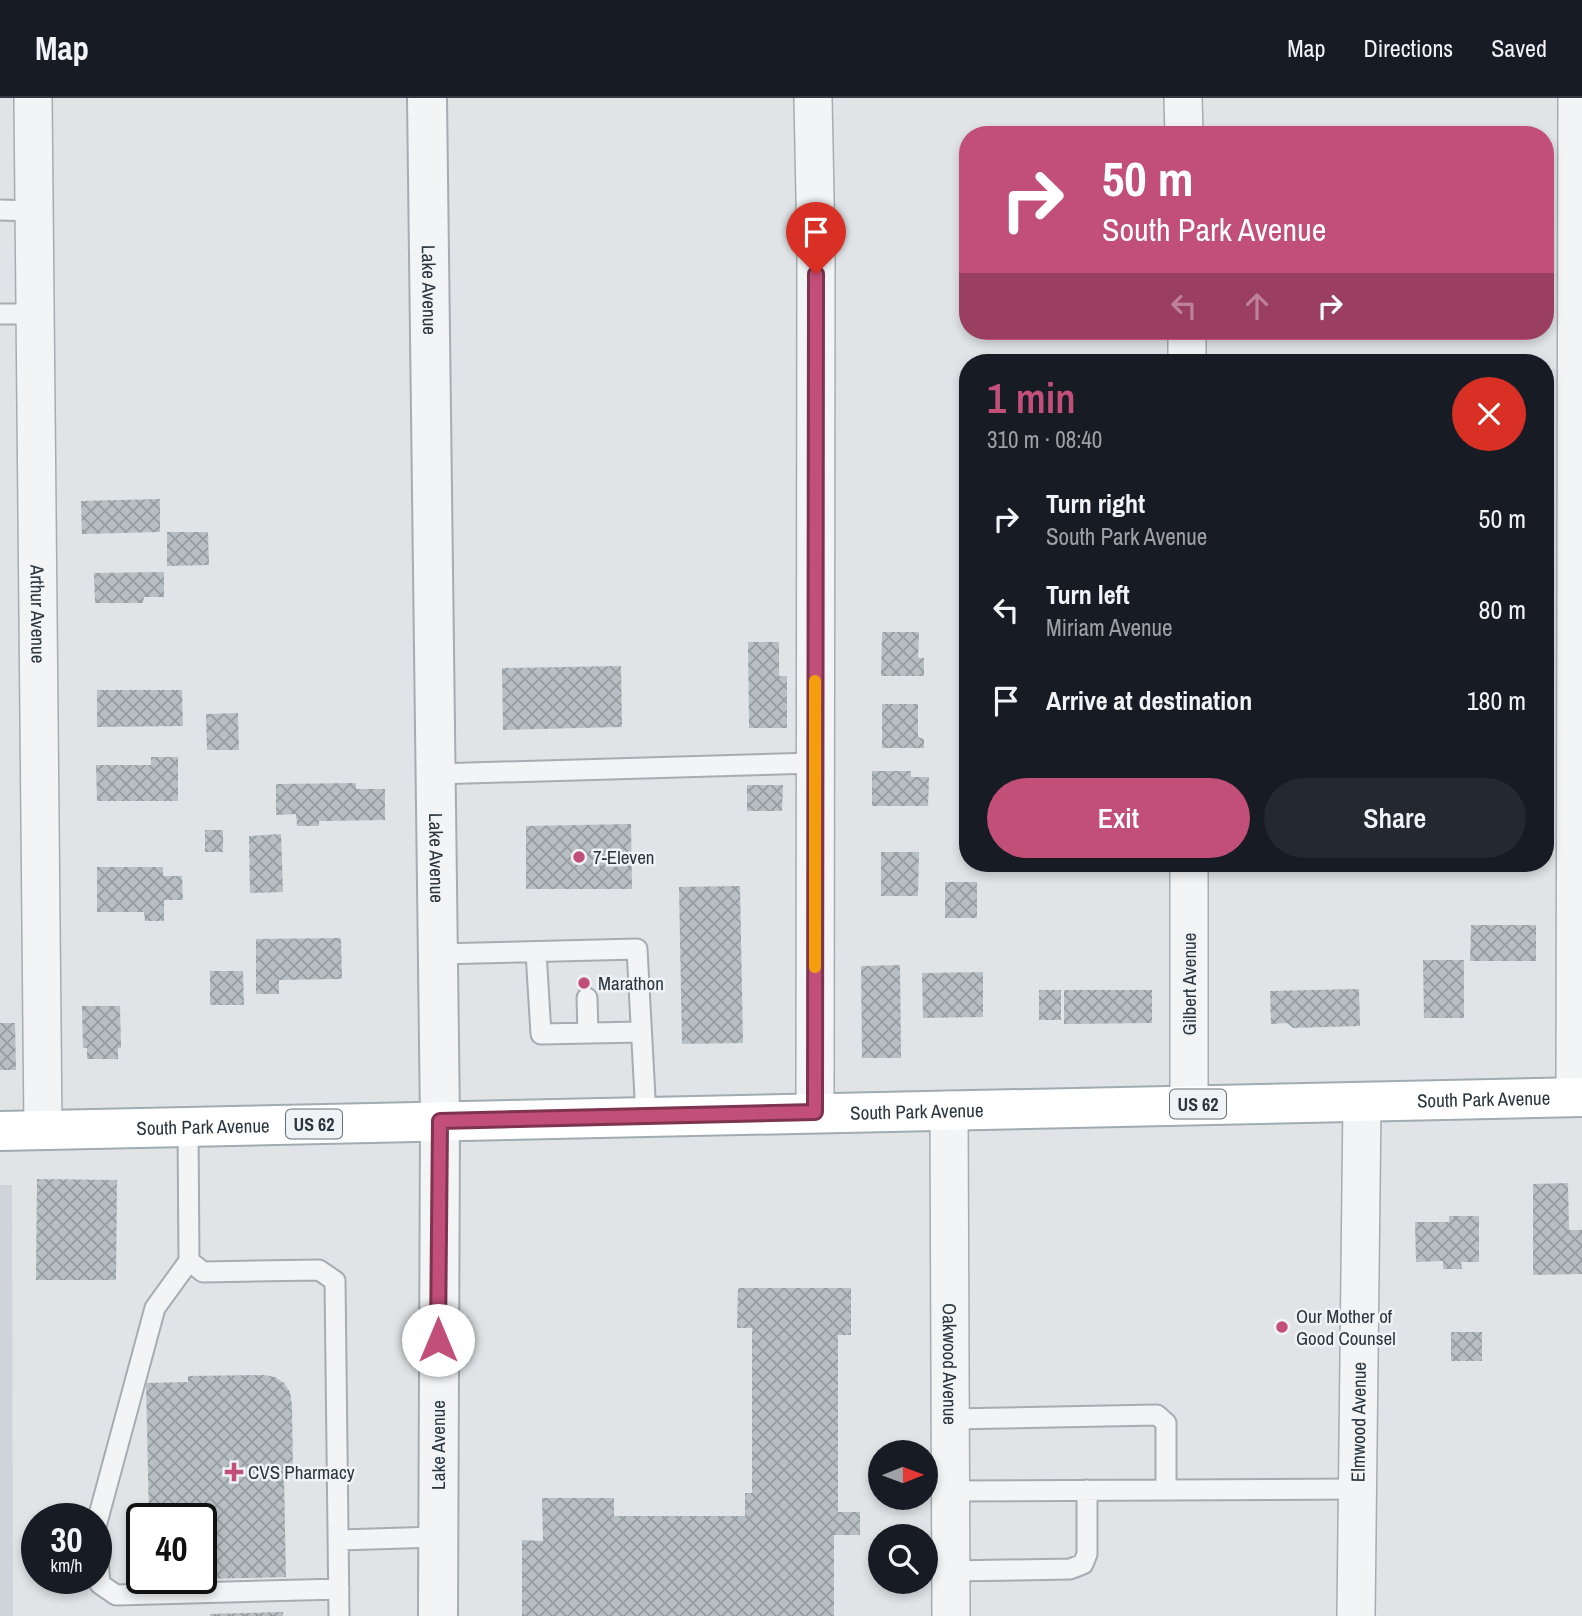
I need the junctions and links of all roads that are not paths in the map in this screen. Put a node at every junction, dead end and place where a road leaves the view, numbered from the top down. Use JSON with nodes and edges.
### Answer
{"nodes":[{"id":1,"x":33,"y":98,"type":"edge"},
{"id":2,"x":427,"y":98,"type":"edge"},
{"id":3,"x":813,"y":98,"type":"edge"},
{"id":4,"x":1183,"y":98,"type":"edge"},
{"id":5,"x":1577,"y":98,"type":"edge"},
{"id":6,"x":1184,"y":126,"type":"edge"},
{"id":7,"x":17,"y":210,"type":"edge"},
{"id":8,"x":17,"y":314,"type":"edge"},
{"id":9,"x":815,"y":763,"type":"junction"},
{"id":10,"x":435,"y":774,"type":"junction"},
{"id":11,"x":1188,"y":872,"type":"edge"},
{"id":12,"x":1579,"y":932,"type":"edge"},
{"id":13,"x":537,"y":952,"type":"junction"},
{"id":14,"x":437,"y":954,"type":"junction"},
{"id":15,"x":587,"y":998,"type":"dead end"},
{"id":16,"x":641,"y":1032,"type":"junction"},
{"id":17,"x":588,"y":1033,"type":"junction"},
{"id":18,"x":1579,"y":1097,"type":"edge"},
{"id":19,"x":1362,"y":1102,"type":"junction"},
{"id":20,"x":1189,"y":1104,"type":"junction"},
{"id":21,"x":949,"y":1110,"type":"junction"},
{"id":22,"x":815,"y":1112,"type":"junction"},
{"id":23,"x":646,"y":1116,"type":"junction"},
{"id":24,"x":440,"y":1121,"type":"junction"},
{"id":25,"x":188,"y":1126,"type":"junction"},
{"id":26,"x":0,"y":1130,"type":"edge"},
{"id":27,"x":43,"y":1130,"type":"junction"},
{"id":28,"x":189,"y":1261,"type":"junction"},
{"id":29,"x":950,"y":1419,"type":"junction"},
{"id":30,"x":1358,"y":1489,"type":"junction"},
{"id":31,"x":1087,"y":1490,"type":"junction"},
{"id":32,"x":1166,"y":1490,"type":"junction"},
{"id":33,"x":950,"y":1491,"type":"junction"},
{"id":34,"x":102,"y":1503,"type":"edge"},
{"id":35,"x":438,"y":1536,"type":"junction"},
{"id":36,"x":339,"y":1540,"type":"junction"},
{"id":37,"x":951,"y":1571,"type":"junction"},
{"id":38,"x":339,"y":1589,"type":"junction"},
{"id":39,"x":112,"y":1592,"type":"edge"},
{"id":40,"x":340,"y":1616,"type":"edge"},
{"id":41,"x":438,"y":1616,"type":"edge"},
{"id":42,"x":951,"y":1616,"type":"edge"},
{"id":43,"x":1356,"y":1616,"type":"edge"}],
"edges":[{"from":1,"to":7,"type":"street","name":"Arthur Avenue"},
{"from":2,"to":10,"type":"street","name":"Lake Avenue"},
{"from":3,"to":9,"type":"street"},
{"from":4,"to":6,"type":"street"},
{"from":5,"to":12,"type":"street"},
{"from":7,"to":8,"type":"street","name":"Arthur Avenue"},
{"from":8,"to":27,"type":"street","name":"Arthur Avenue"},
{"from":9,"to":10,"type":"lane"},
{"from":9,"to":22,"type":"street"},
{"from":10,"to":14,"type":"street","name":"Lake Avenue"},
{"from":11,"to":20,"type":"street","name":"Gilbert Avenue"},
{"from":12,"to":18,"type":"street"},
{"from":13,"to":14,"type":"lane"},
{"from":13,"to":16,"type":"lane"},
{"from":13,"to":17,"type":"lane"},
{"from":14,"to":24,"type":"street","name":"Lake Avenue"},
{"from":15,"to":17,"type":"lane"},
{"from":16,"to":17,"type":"lane"},
{"from":16,"to":23,"type":"lane"},
{"from":18,"to":19,"type":"main road","name":"South Park Avenue","number":"US 62"},
{"from":19,"to":20,"type":"main road","name":"South Park Avenue","number":"US 62"},
{"from":19,"to":30,"type":"street","name":"Elmwood Avenue"},
{"from":20,"to":21,"type":"main road","name":"South Park Avenue","number":"US 62"},
{"from":21,"to":22,"type":"main road","name":"South Park Avenue","number":"US 62"},
{"from":21,"to":29,"type":"street","name":"Oakwood Avenue"},
{"from":22,"to":23,"type":"main road","name":"South Park Avenue","number":"US 62"},
{"from":23,"to":24,"type":"main road","name":"South Park Avenue","number":"US 62"},
{"from":24,"to":25,"type":"main road","name":"South Park Avenue","number":"US 62"},
{"from":24,"to":35,"type":"street","name":"Lake Avenue"},
{"from":25,"to":27,"type":"main road","name":"South Park Avenue","number":"US 62"},
{"from":25,"to":28,"type":"lane"},
{"from":26,"to":27,"type":"main road","name":"South Park Avenue","number":"US 62"},
{"from":28,"to":34,"type":"lane"},
{"from":28,"to":36,"type":"lane"},
{"from":29,"to":32,"type":"lane"},
{"from":29,"to":33,"type":"street","name":"Oakwood Avenue"},
{"from":30,"to":32,"type":"lane"},
{"from":30,"to":43,"type":"street","name":"Elmwood Avenue"},
{"from":31,"to":32,"type":"lane"},
{"from":31,"to":33,"type":"lane"},
{"from":31,"to":37,"type":"lane"},
{"from":33,"to":37,"type":"street","name":"Oakwood Avenue"},
{"from":35,"to":36,"type":"lane"},
{"from":35,"to":41,"type":"street","name":"Lake Avenue"},
{"from":36,"to":38,"type":"lane"},
{"from":37,"to":42,"type":"street","name":"Oakwood Avenue"},
{"from":38,"to":39,"type":"lane"},
{"from":38,"to":40,"type":"lane"}]}
